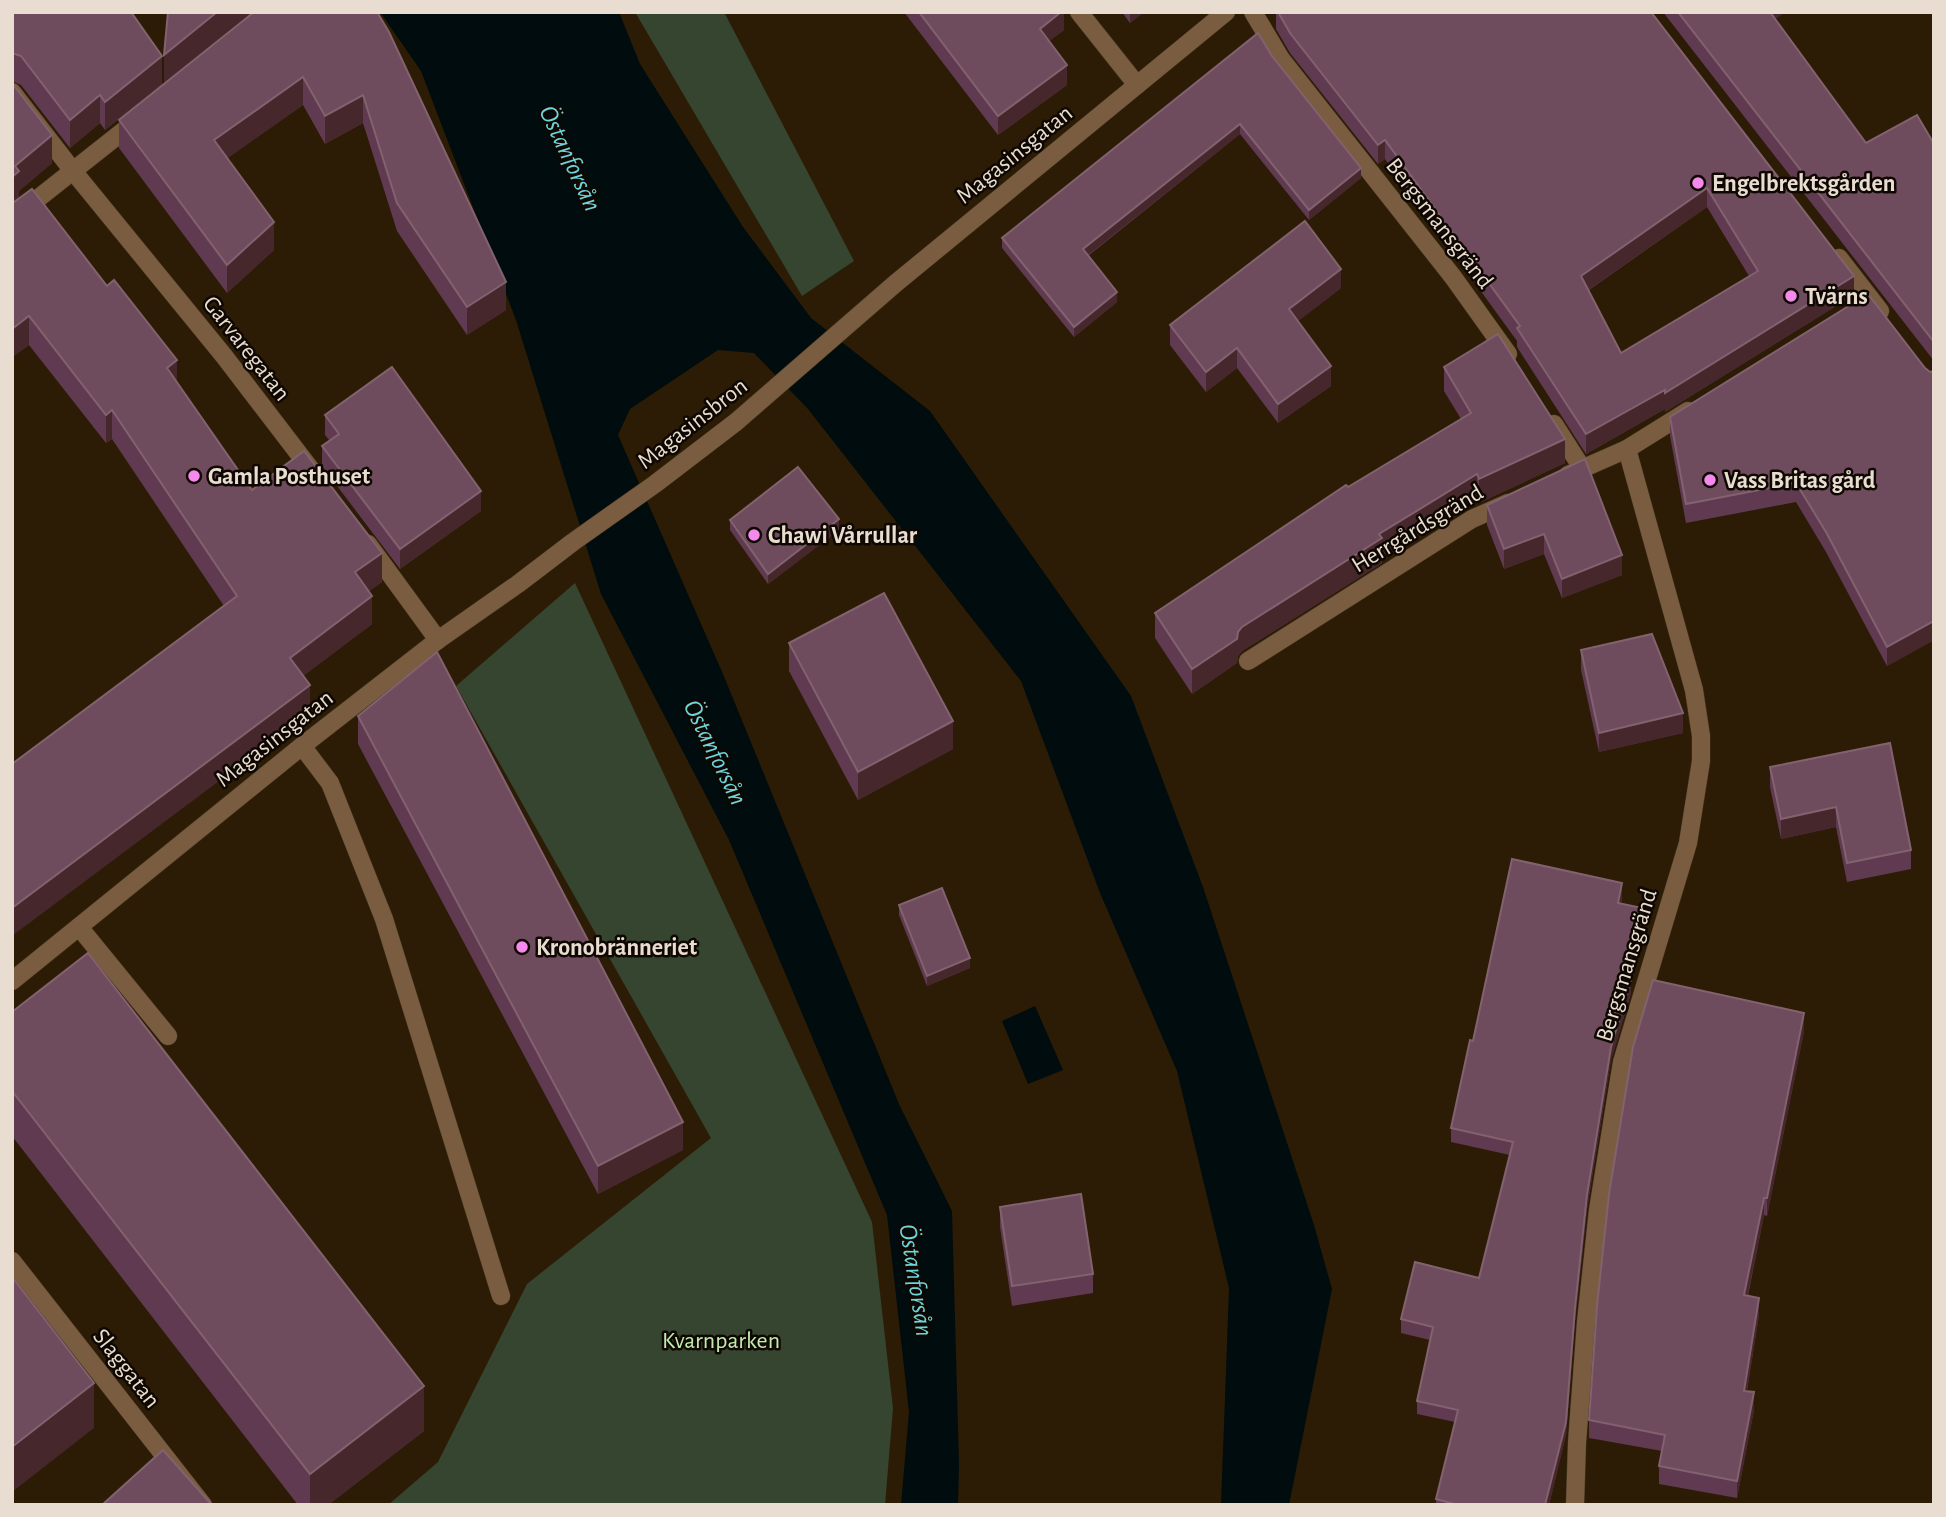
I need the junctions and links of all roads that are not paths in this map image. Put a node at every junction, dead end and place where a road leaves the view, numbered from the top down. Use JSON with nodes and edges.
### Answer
{"nodes":[{"id":1,"x":1079,"y":12,"type":"edge"},
{"id":2,"x":1226,"y":12,"type":"edge"},
{"id":3,"x":1253,"y":12,"type":"edge"},
{"id":4,"x":1137,"y":85,"type":"junction"},
{"id":5,"x":12,"y":92,"type":"edge"},
{"id":6,"x":146,"y":113,"type":"edge"},
{"id":7,"x":73,"y":172,"type":"junction"},
{"id":8,"x":12,"y":219,"type":"edge"},
{"id":9,"x":1829,"y":244,"type":"edge"},
{"id":10,"x":1895,"y":330,"type":"edge"},
{"id":11,"x":836,"y":335,"type":"joint"},
{"id":12,"x":1517,"y":366,"type":"edge"},
{"id":13,"x":1701,"y":403,"type":"edge"},
{"id":14,"x":1546,"y":411,"type":"edge"},
{"id":15,"x":1627,"y":449,"type":"junction"},
{"id":16,"x":1582,"y":468,"type":"junction"},
{"id":17,"x":1558,"y":480,"type":"edge"},
{"id":18,"x":326,"y":489,"type":"edge"},
{"id":19,"x":1521,"y":497,"type":"edge"},
{"id":20,"x":360,"y":533,"type":"edge"},
{"id":21,"x":573,"y":542,"type":"joint"},
{"id":22,"x":438,"y":640,"type":"junction"},
{"id":23,"x":1248,"y":661,"type":"dead end"},
{"id":24,"x":302,"y":746,"type":"junction"},
{"id":25,"x":79,"y":927,"type":"junction"},
{"id":26,"x":12,"y":981,"type":"edge"},
{"id":27,"x":168,"y":1036,"type":"dead end"},
{"id":28,"x":12,"y":1261,"type":"edge"},
{"id":29,"x":501,"y":1296,"type":"dead end"},
{"id":30,"x":203,"y":1505,"type":"edge"},
{"id":31,"x":1576,"y":1505,"type":"edge"}],
"edges":[{"from":1,"to":4,"type":"street"},
{"from":2,"to":4,"type":"street","name":"Magasinsgatan"},
{"from":3,"to":12,"type":"street","name":"Bergsmansgränd"},
{"from":4,"to":11,"type":"street","name":"Magasinsgatan"},
{"from":5,"to":7,"type":"street","name":"Garvaregatan"},
{"from":6,"to":7,"type":"street"},
{"from":7,"to":8,"type":"street"},
{"from":7,"to":18,"type":"street","name":"Garvaregatan"},
{"from":9,"to":10,"type":"street"},
{"from":11,"to":21,"type":"street","name":"Magasinsbron"},
{"from":13,"to":15,"type":"street"},
{"from":14,"to":16,"type":"street"},
{"from":15,"to":16,"type":"street"},
{"from":15,"to":31,"type":"street","name":"Bergsmansgränd"},
{"from":16,"to":17,"type":"street"},
{"from":19,"to":23,"type":"street","name":"Herrgårdsgränd"},
{"from":20,"to":22,"type":"street"},
{"from":21,"to":22,"type":"street","name":"Magasinsgatan"},
{"from":22,"to":24,"type":"street","name":"Magasinsgatan"},
{"from":24,"to":25,"type":"street","name":"Magasinsgatan"},
{"from":24,"to":29,"type":"street"},
{"from":25,"to":26,"type":"street","name":"Magasinsgatan"},
{"from":25,"to":27,"type":"street"},
{"from":28,"to":30,"type":"street","name":"Slaggatan"}]}
